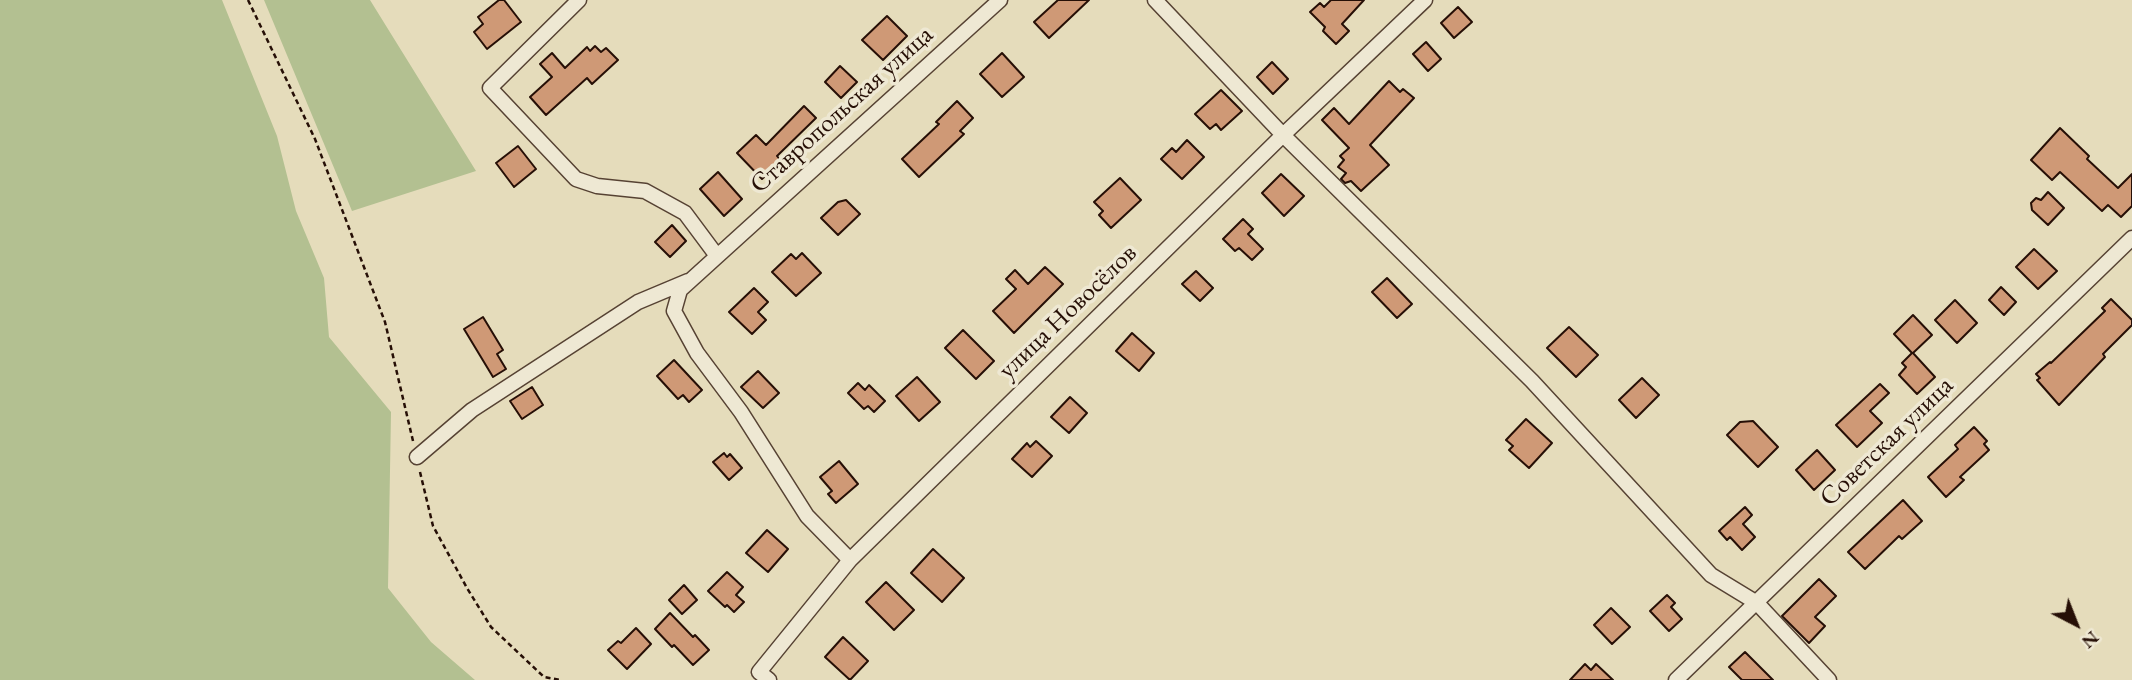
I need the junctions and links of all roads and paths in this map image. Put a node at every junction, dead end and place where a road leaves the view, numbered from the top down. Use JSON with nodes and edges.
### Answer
{"nodes":[{"id":1,"x":248,"y":0,"type":"edge"},
{"id":2,"x":579,"y":0,"type":"edge"},
{"id":3,"x":1000,"y":0,"type":"edge"},
{"id":4,"x":1155,"y":0,"type":"edge"},
{"id":5,"x":1425,"y":0,"type":"edge"},
{"id":6,"x":1283,"y":135,"type":"junction"},
{"id":7,"x":2132,"y":238,"type":"edge"},
{"id":8,"x":717,"y":256,"type":"junction"},
{"id":9,"x":691,"y":280,"type":"junction"},
{"id":10,"x":417,"y":457,"type":"junction"},
{"id":11,"x":850,"y":560,"type":"junction"},
{"id":12,"x":1757,"y":603,"type":"junction"},
{"id":13,"x":764,"y":676,"type":"edge"},
{"id":14,"x":561,"y":680,"type":"edge"},
{"id":15,"x":1676,"y":680,"type":"edge"},
{"id":16,"x":1829,"y":680,"type":"edge"}],
"edges":[{"from":1,"to":10,"type":"path"},
{"from":2,"to":8,"type":"street"},
{"from":3,"to":8,"type":"street","name":"Ставропольская улица"},
{"from":4,"to":6,"type":"street"},
{"from":5,"to":6,"type":"street","name":"улица Новосёлов"},
{"from":6,"to":11,"type":"street","name":"улица Новосёлов"},
{"from":6,"to":12,"type":"street"},
{"from":7,"to":12,"type":"street","name":"Советская улица"},
{"from":8,"to":9,"type":"street","name":"Ставропольская улица"},
{"from":9,"to":10,"type":"street"},
{"from":9,"to":11,"type":"street"},
{"from":10,"to":14,"type":"path"},
{"from":11,"to":13,"type":"street","name":"улица Новосёлов"},
{"from":12,"to":15,"type":"street","name":"Советская улица"},
{"from":12,"to":16,"type":"street"}]}
